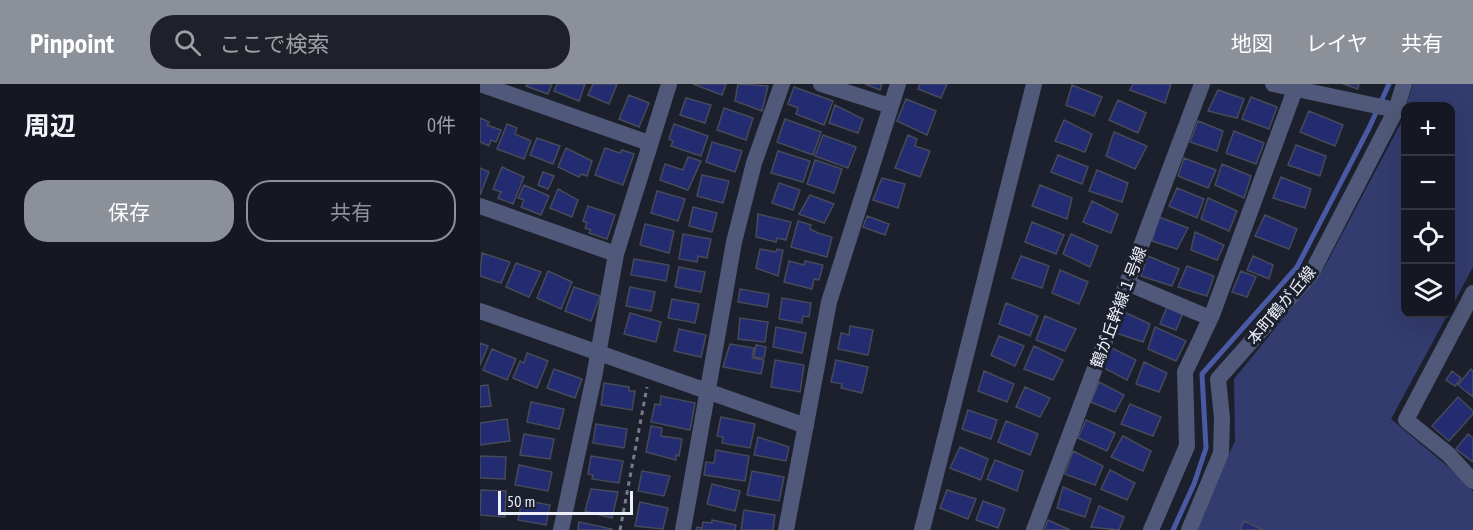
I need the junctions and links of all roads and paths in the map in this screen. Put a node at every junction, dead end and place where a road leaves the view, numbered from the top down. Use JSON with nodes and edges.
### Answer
{"nodes":[{"id":1,"x":480,"y":84,"type":"edge"},
{"id":2,"x":669,"y":84,"type":"edge"},
{"id":3,"x":782,"y":84,"type":"edge"},
{"id":4,"x":821,"y":84,"type":"edge"},
{"id":5,"x":898,"y":84,"type":"edge"},
{"id":6,"x":1034,"y":84,"type":"edge"},
{"id":7,"x":1202,"y":84,"type":"edge"},
{"id":8,"x":1274,"y":84,"type":"edge"},
{"id":9,"x":1404,"y":84,"type":"edge"},
{"id":10,"x":1296,"y":86,"type":"edge"},
{"id":11,"x":890,"y":106,"type":"junction"},
{"id":12,"x":1392,"y":109,"type":"junction"},
{"id":13,"x":649,"y":143,"type":"junction"},
{"id":14,"x":480,"y":206,"type":"edge"},
{"id":15,"x":616,"y":254,"type":"junction"},
{"id":16,"x":1127,"y":283,"type":"junction"},
{"id":17,"x":1473,"y":293,"type":"edge"},
{"id":18,"x":480,"y":311,"type":"edge"},
{"id":19,"x":1210,"y":318,"type":"junction"},
{"id":20,"x":1467,"y":322,"type":"edge"},
{"id":21,"x":598,"y":353,"type":"junction"},
{"id":22,"x":649,"y":379,"type":"dead end"},
{"id":23,"x":708,"y":389,"type":"junction"},
{"id":24,"x":806,"y":426,"type":"junction"},
{"id":25,"x":1473,"y":481,"type":"edge"},
{"id":26,"x":561,"y":530,"type":"edge"},
{"id":27,"x":621,"y":530,"type":"edge"},
{"id":28,"x":683,"y":530,"type":"edge"},
{"id":29,"x":786,"y":530,"type":"edge"},
{"id":30,"x":922,"y":530,"type":"edge"},
{"id":31,"x":1034,"y":530,"type":"edge"},
{"id":32,"x":1151,"y":530,"type":"edge"},
{"id":33,"x":1189,"y":530,"type":"edge"}],
"edges":[{"from":1,"to":13,"type":"street"},
{"from":2,"to":13,"type":"street"},
{"from":3,"to":23,"type":"street"},
{"from":4,"to":11,"type":"street"},
{"from":5,"to":11,"type":"street"},
{"from":6,"to":30,"type":"street"},
{"from":7,"to":16,"type":"street","name":"鶴が丘幹線１号線"},
{"from":8,"to":10,"type":"street"},
{"from":9,"to":12,"type":"street","name":"本町鶴が丘線"},
{"from":10,"to":12,"type":"street"},
{"from":10,"to":19,"type":"street"},
{"from":11,"to":24,"type":"street"},
{"from":12,"to":33,"type":"street","name":"本町鶴が丘線"},
{"from":13,"to":15,"type":"street"},
{"from":14,"to":15,"type":"street"},
{"from":15,"to":21,"type":"street"},
{"from":16,"to":19,"type":"street"},
{"from":16,"to":31,"type":"street","name":"鶴が丘幹線１号線"},
{"from":17,"to":20,"type":"street"},
{"from":18,"to":21,"type":"street"},
{"from":19,"to":32,"type":"street"},
{"from":20,"to":25,"type":"street"},
{"from":21,"to":23,"type":"street"},
{"from":21,"to":26,"type":"street"},
{"from":22,"to":27,"type":"path"},
{"from":23,"to":24,"type":"street"},
{"from":23,"to":28,"type":"street"},
{"from":24,"to":29,"type":"street"}]}
